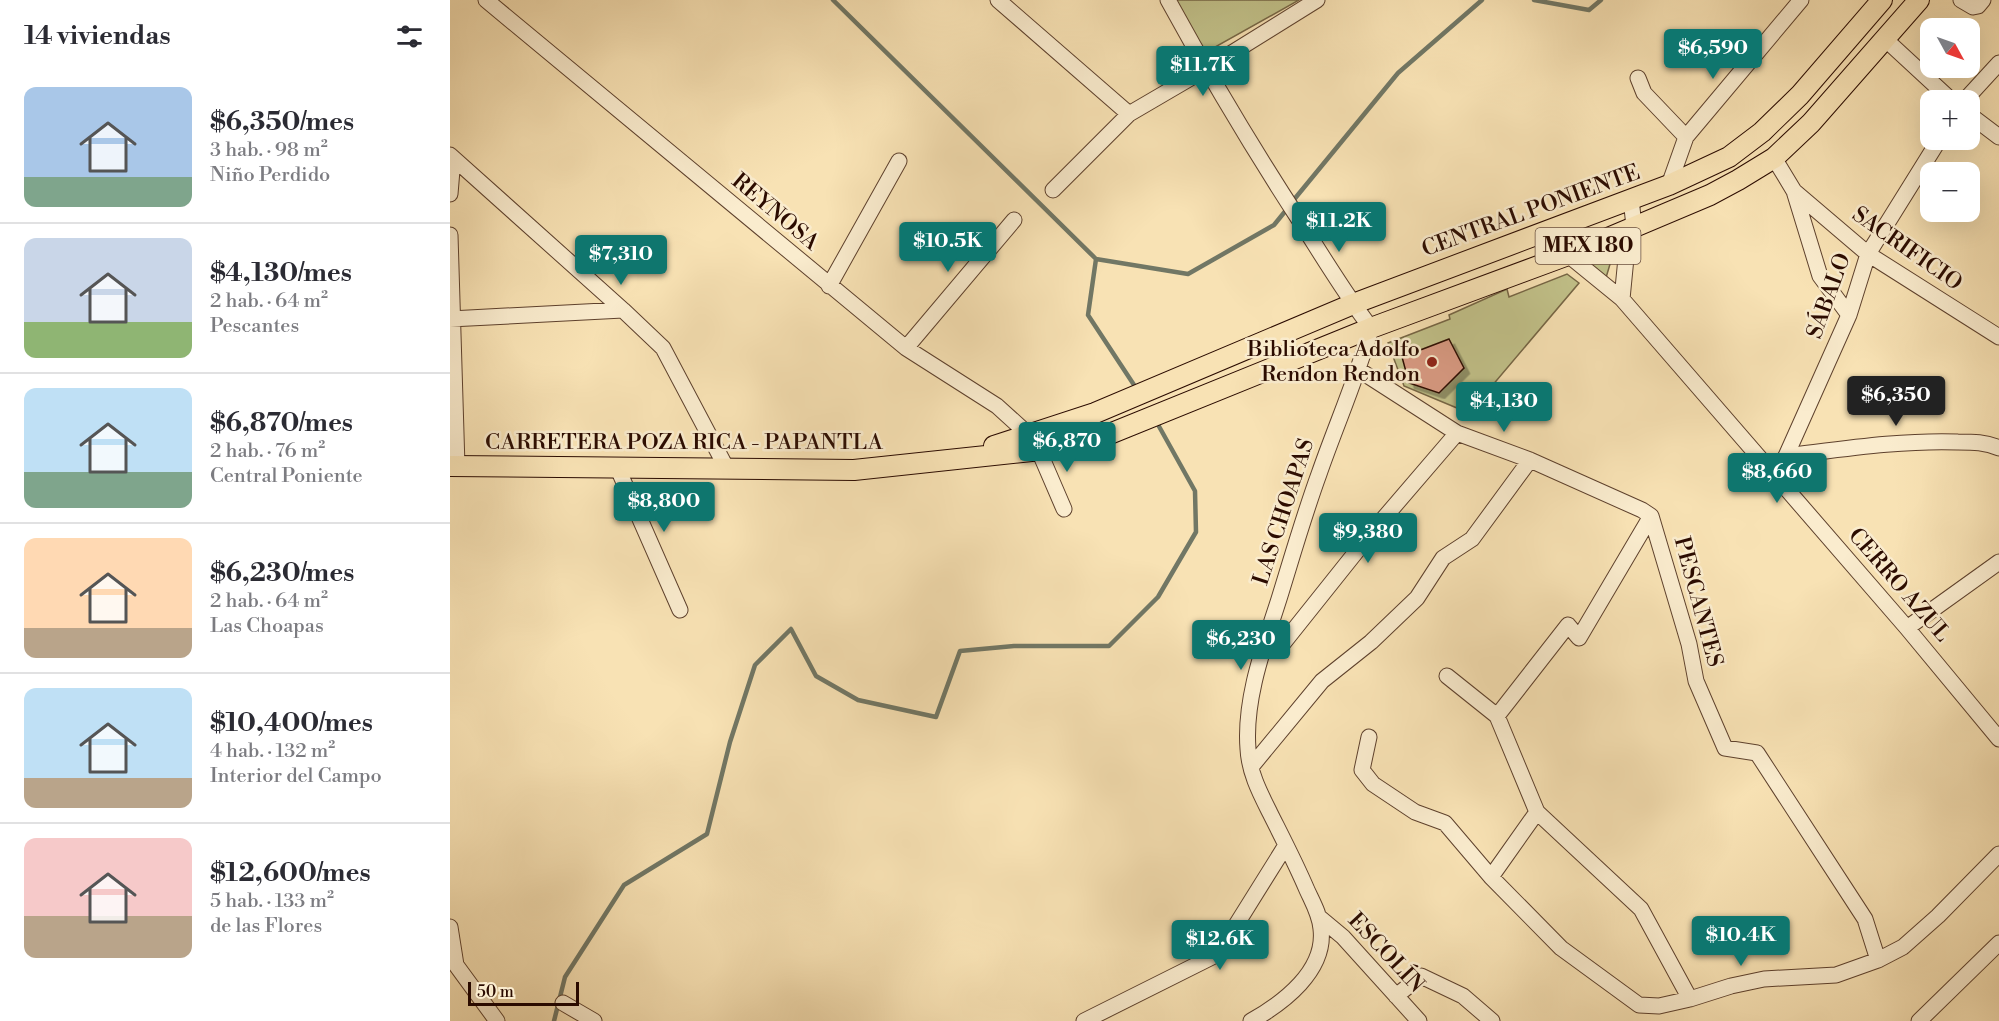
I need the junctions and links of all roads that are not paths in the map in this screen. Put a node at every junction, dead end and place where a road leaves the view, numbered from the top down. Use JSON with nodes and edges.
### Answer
{"nodes":[{"id":1,"x":486,"y":0,"type":"edge"},
{"id":2,"x":998,"y":0,"type":"edge"},
{"id":3,"x":1168,"y":0,"type":"edge"},
{"id":4,"x":1317,"y":0,"type":"edge"},
{"id":5,"x":1801,"y":0,"type":"edge"},
{"id":6,"x":1882,"y":0,"type":"edge"},
{"id":7,"x":1919,"y":0,"type":"edge"},
{"id":8,"x":1961,"y":0,"type":"edge"},
{"id":9,"x":1983,"y":0,"type":"edge"},
{"id":10,"x":1885,"y":39,"type":"junction"},
{"id":11,"x":1999,"y":63,"type":"edge"},
{"id":12,"x":1206,"y":69,"type":"junction"},
{"id":13,"x":1638,"y":78,"type":"dead end"},
{"id":14,"x":1940,"y":90,"type":"edge"},
{"id":15,"x":1974,"y":90,"type":"edge"},
{"id":16,"x":1129,"y":114,"type":"junction"},
{"id":17,"x":1980,"y":123,"type":"edge"},
{"id":18,"x":1686,"y":137,"type":"junction"},
{"id":19,"x":1999,"y":137,"type":"edge"},
{"id":20,"x":1933,"y":150,"type":"edge"},
{"id":21,"x":452,"y":157,"type":"edge"},
{"id":22,"x":1773,"y":158,"type":"junction"},
{"id":23,"x":899,"y":161,"type":"dead end"},
{"id":24,"x":1669,"y":185,"type":"junction"},
{"id":25,"x":1053,"y":190,"type":"dead end"},
{"id":26,"x":1794,"y":191,"type":"junction"},
{"id":27,"x":450,"y":194,"type":"edge"},
{"id":28,"x":1631,"y":199,"type":"junction"},
{"id":29,"x":1014,"y":220,"type":"dead end"},
{"id":30,"x":1634,"y":226,"type":"junction"},
{"id":31,"x":450,"y":235,"type":"edge"},
{"id":32,"x":1868,"y":254,"type":"junction"},
{"id":33,"x":1568,"y":255,"type":"junction"},
{"id":34,"x":829,"y":286,"type":"junction"},
{"id":35,"x":1622,"y":299,"type":"junction"},
{"id":36,"x":1353,"y":304,"type":"junction"},
{"id":37,"x":623,"y":310,"type":"junction"},
{"id":38,"x":1849,"y":315,"type":"junction"},
{"id":39,"x":452,"y":319,"type":"edge"},
{"id":40,"x":1371,"y":328,"type":"junction"},
{"id":41,"x":1999,"y":337,"type":"edge"},
{"id":42,"x":906,"y":348,"type":"junction"},
{"id":43,"x":1359,"y":370,"type":"junction"},
{"id":44,"x":1457,"y":433,"type":"junction"},
{"id":45,"x":1034,"y":443,"type":"junction"},
{"id":46,"x":1999,"y":448,"type":"edge"},
{"id":47,"x":1786,"y":456,"type":"junction"},
{"id":48,"x":954,"y":458,"type":"joint"},
{"id":49,"x":1530,"y":460,"type":"junction"},
{"id":50,"x":453,"y":466,"type":"edge"},
{"id":51,"x":618,"y":469,"type":"junction"},
{"id":52,"x":728,"y":469,"type":"junction"},
{"id":53,"x":1773,"y":475,"type":"junction"},
{"id":54,"x":1064,"y":509,"type":"dead end"},
{"id":55,"x":1651,"y":516,"type":"junction"},
{"id":56,"x":1999,"y":562,"type":"edge"},
{"id":57,"x":680,"y":610,"type":"dead end"},
{"id":58,"x":1907,"y":628,"type":"junction"},
{"id":59,"x":1266,"y":640,"type":"junction"},
{"id":60,"x":1447,"y":676,"type":"dead end"},
{"id":61,"x":1497,"y":716,"type":"junction"},
{"id":62,"x":1369,"y":737,"type":"dead end"},
{"id":63,"x":1999,"y":739,"type":"edge"},
{"id":64,"x":1251,"y":767,"type":"junction"},
{"id":65,"x":1537,"y":812,"type":"junction"},
{"id":66,"x":1286,"y":845,"type":"junction"},
{"id":67,"x":1999,"y":854,"type":"edge"},
{"id":68,"x":1491,"y":877,"type":"junction"},
{"id":69,"x":1319,"y":917,"type":"junction"},
{"id":70,"x":450,"y":927,"type":"edge"},
{"id":71,"x":1999,"y":943,"type":"edge"},
{"id":72,"x":1878,"y":960,"type":"junction"},
{"id":73,"x":453,"y":966,"type":"edge"},
{"id":74,"x":1396,"y":996,"type":"junction"},
{"id":75,"x":1690,"y":999,"type":"junction"},
{"id":76,"x":562,"y":1003,"type":"dead end"},
{"id":77,"x":1262,"y":1019,"type":"edge"},
{"id":78,"x":497,"y":1021,"type":"edge"},
{"id":79,"x":594,"y":1021,"type":"edge"},
{"id":80,"x":1084,"y":1021,"type":"edge"},
{"id":81,"x":1419,"y":1021,"type":"edge"},
{"id":82,"x":1492,"y":1021,"type":"edge"},
{"id":83,"x":1919,"y":1021,"type":"edge"}],
"edges":[{"from":1,"to":34,"type":"street","name":"REYNOSA"},
{"from":2,"to":16,"type":"street"},
{"from":3,"to":12,"type":"street"},
{"from":4,"to":12,"type":"street"},
{"from":5,"to":18,"type":"street"},
{"from":6,"to":24,"type":"main road","name":"CENTRAL PONIENTE","number":"MEX 180"},
{"from":7,"to":10,"type":"main road","name":"CENTRAL PONIENTE","number":"MEX 180"},
{"from":8,"to":9,"type":"street"},
{"from":10,"to":14,"type":"street"},
{"from":10,"to":22,"type":"main road","name":"CENTRAL PONIENTE","number":"MEX 180"},
{"from":11,"to":15,"type":"street"},
{"from":12,"to":16,"type":"street"},
{"from":12,"to":36,"type":"street"},
{"from":13,"to":18,"type":"street"},
{"from":16,"to":25,"type":"street"},
{"from":17,"to":19,"type":"street"},
{"from":18,"to":24,"type":"street"},
{"from":20,"to":32,"type":"street","name":"SÁBALO"},
{"from":21,"to":27,"type":"street"},
{"from":21,"to":37,"type":"street"},
{"from":22,"to":26,"type":"street","name":"SACRIFICIO"},
{"from":22,"to":30,"type":"main road","name":"CENTRAL PONIENTE","number":"MEX 180"},
{"from":23,"to":34,"type":"street"},
{"from":24,"to":28,"type":"main road","name":"CENTRAL PONIENTE","number":"MEX 180"},
{"from":26,"to":32,"type":"street","name":"SACRIFICIO"},
{"from":26,"to":38,"type":"street","name":"SACRIFICIO"},
{"from":28,"to":30,"type":"street"},
{"from":28,"to":36,"type":"main road","name":"CENTRAL PONIENTE","number":"MEX 180"},
{"from":29,"to":42,"type":"street"},
{"from":30,"to":33,"type":"main road","name":"CENTRAL PONIENTE","number":"MEX 180"},
{"from":30,"to":35,"type":"street"},
{"from":31,"to":39,"type":"street"},
{"from":32,"to":38,"type":"street","name":"SÁBALO"},
{"from":32,"to":41,"type":"street","name":"SACRIFICIO"},
{"from":33,"to":35,"type":"street","name":"CERRO AZUL"},
{"from":33,"to":40,"type":"main road","name":"CENTRAL PONIENTE","number":"MEX 180"},
{"from":34,"to":42,"type":"street","name":"REYNOSA"},
{"from":35,"to":53,"type":"street","name":"CERRO AZUL"},
{"from":36,"to":40,"type":"street"},
{"from":36,"to":45,"type":"main road","name":"CENTRAL PONIENTE","number":"MEX 180"},
{"from":37,"to":39,"type":"street"},
{"from":37,"to":52,"type":"street"},
{"from":38,"to":47,"type":"street","name":"SÁBALO"},
{"from":39,"to":50,"type":"street"},
{"from":40,"to":43,"type":"street","name":"LAS CHOAPAS"},
{"from":40,"to":45,"type":"main road","name":"CENTRAL PONIENTE","number":"MEX 180"},
{"from":42,"to":45,"type":"street","name":"REYNOSA"},
{"from":43,"to":44,"type":"street","name":"PESCANTES"},
{"from":43,"to":59,"type":"street","name":"LAS CHOAPAS"},
{"from":44,"to":49,"type":"street","name":"PESCANTES"},
{"from":44,"to":59,"type":"street"},
{"from":45,"to":48,"type":"main road","name":"CENTRAL PONIENTE","number":"MEX 180"},
{"from":45,"to":54,"type":"street"},
{"from":46,"to":47,"type":"street"},
{"from":47,"to":53,"type":"street","name":"SÁBALO"},
{"from":48,"to":52,"type":"main road","name":"CARRETERA POZA RICA - PAPANTLA","number":"MEX 180"},
{"from":49,"to":55,"type":"street","name":"PESCANTES"},
{"from":49,"to":64,"type":"street"},
{"from":50,"to":51,"type":"main road","name":"CARRETERA POZA RICA - PAPANTLA","number":"MEX 180"},
{"from":51,"to":52,"type":"main road","name":"CARRETERA POZA RICA - PAPANTLA","number":"MEX 180"},
{"from":51,"to":57,"type":"street"},
{"from":53,"to":58,"type":"street","name":"CERRO AZUL"},
{"from":55,"to":61,"type":"street"},
{"from":55,"to":72,"type":"street","name":"PESCANTES"},
{"from":56,"to":58,"type":"street"},
{"from":58,"to":63,"type":"street","name":"CERRO AZUL"},
{"from":59,"to":64,"type":"street","name":"LAS CHOAPAS"},
{"from":60,"to":61,"type":"street"},
{"from":61,"to":65,"type":"street"},
{"from":62,"to":68,"type":"street"},
{"from":64,"to":66,"type":"street","name":"LAS CHOAPAS"},
{"from":65,"to":68,"type":"street"},
{"from":65,"to":75,"type":"street"},
{"from":66,"to":69,"type":"street","name":"LAS CHOAPAS"},
{"from":66,"to":80,"type":"street"},
{"from":67,"to":72,"type":"street"},
{"from":68,"to":75,"type":"street"},
{"from":69,"to":74,"type":"street","name":"ESCOLÍN"},
{"from":69,"to":77,"type":"street","name":"LAS CHOAPAS"},
{"from":70,"to":73,"type":"street"},
{"from":71,"to":83,"type":"street"},
{"from":72,"to":75,"type":"street"},
{"from":73,"to":78,"type":"street"},
{"from":74,"to":81,"type":"street","name":"ESCOLÍN"},
{"from":74,"to":82,"type":"street"},
{"from":76,"to":79,"type":"street"}]}
